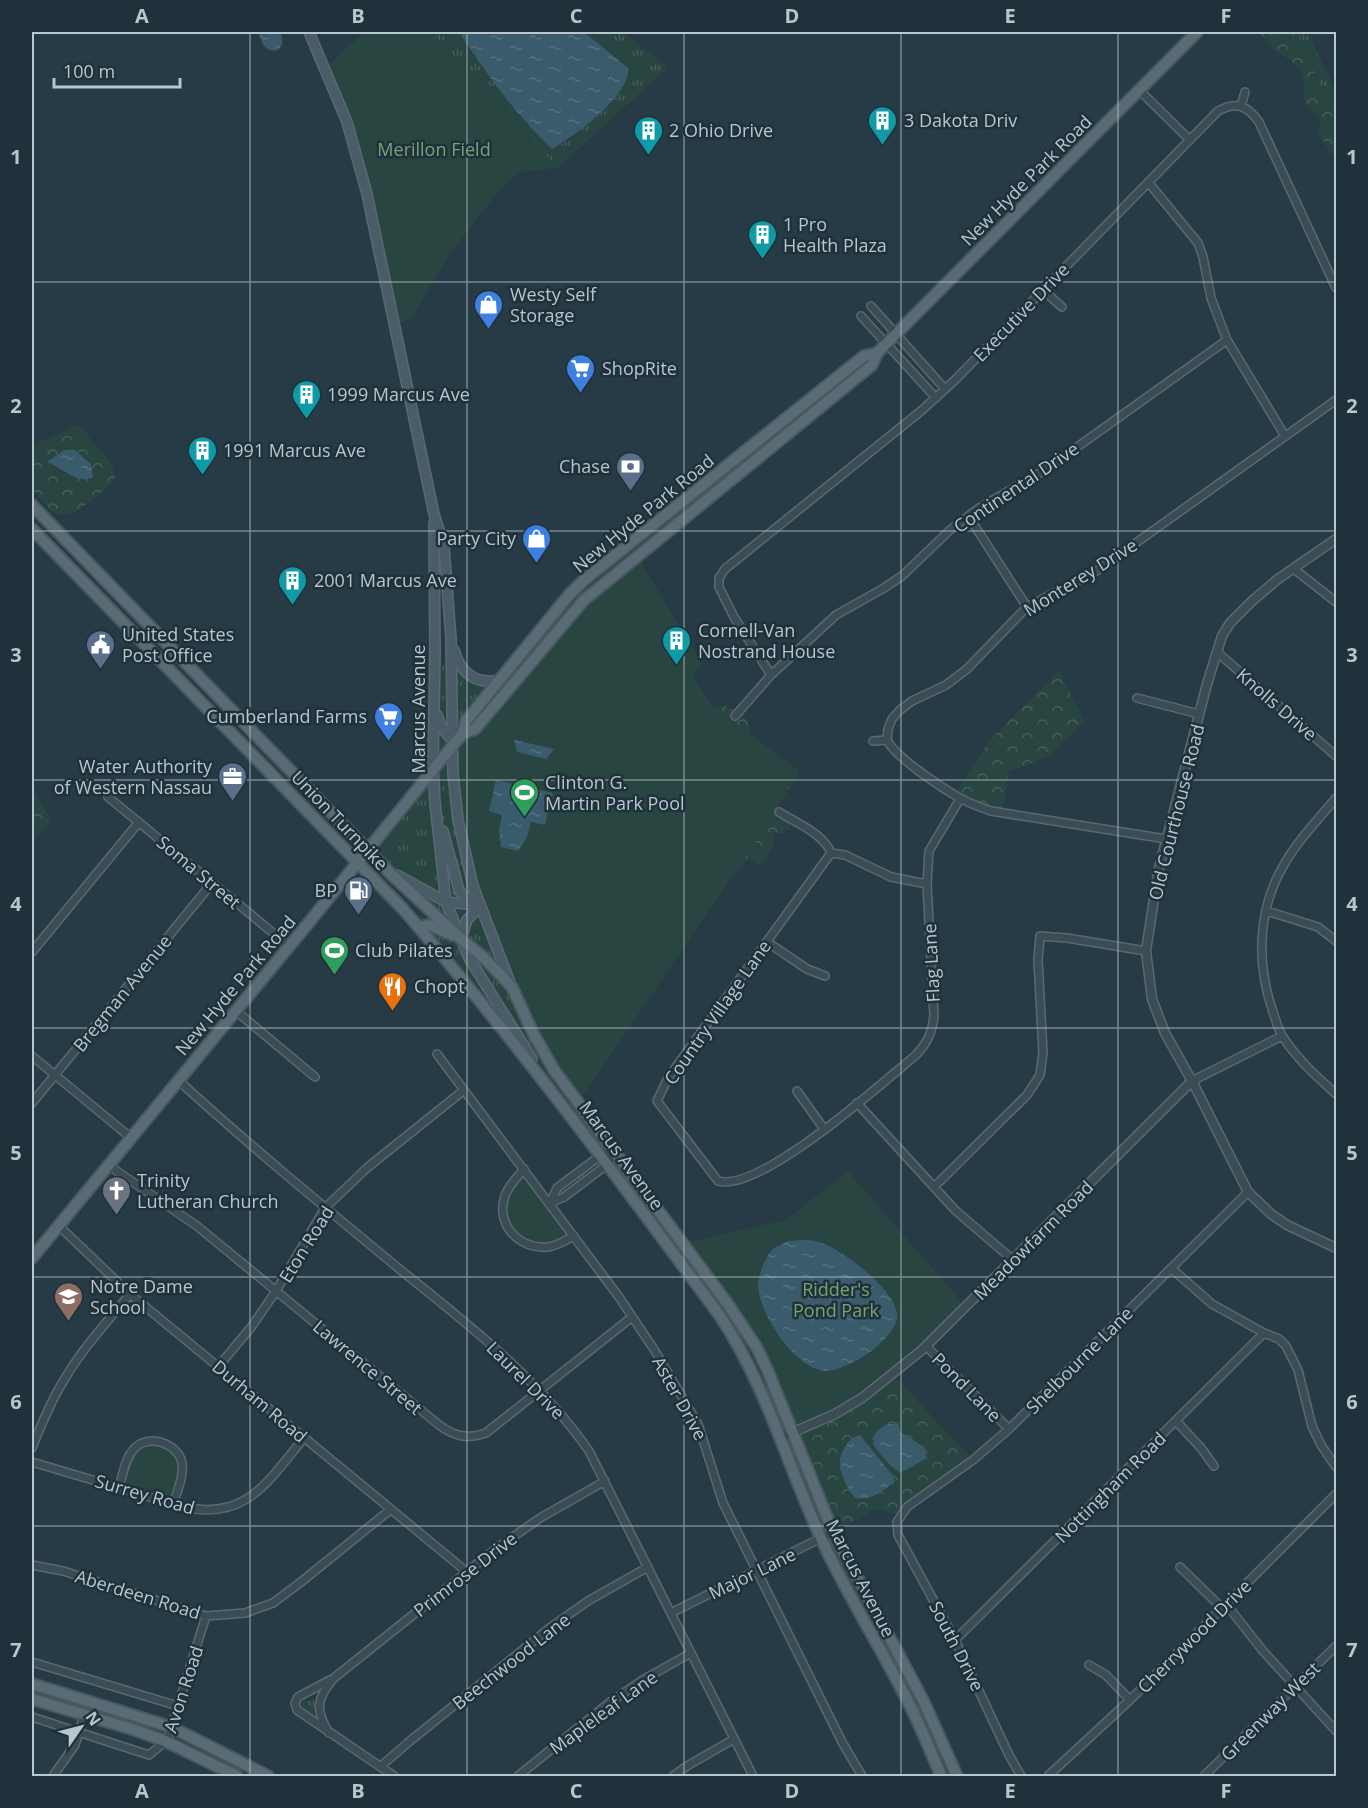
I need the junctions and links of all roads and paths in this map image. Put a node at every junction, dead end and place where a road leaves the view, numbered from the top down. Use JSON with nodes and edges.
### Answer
{"nodes":[{"id":1,"x":309,"y":32,"type":"edge"},
{"id":2,"x":1197,"y":32,"type":"edge"},
{"id":3,"x":1139,"y":90,"type":"junction"},
{"id":4,"x":1245,"y":92,"type":"dead end"},
{"id":5,"x":1241,"y":106,"type":"junction"},
{"id":6,"x":1189,"y":139,"type":"junction"},
{"id":7,"x":1148,"y":182,"type":"junction"},
{"id":8,"x":1336,"y":288,"type":"edge"},
{"id":9,"x":1043,"y":290,"type":"junction"},
{"id":10,"x":871,"y":306,"type":"dead end"},
{"id":11,"x":1062,"y":307,"type":"dead end"},
{"id":12,"x":861,"y":316,"type":"dead end"},
{"id":13,"x":897,"y":335,"type":"junction"},
{"id":14,"x":1227,"y":340,"type":"junction"},
{"id":15,"x":887,"y":344,"type":"junction"},
{"id":16,"x":878,"y":353,"type":"junction"},
{"id":17,"x":945,"y":389,"type":"junction"},
{"id":18,"x":936,"y":398,"type":"junction"},
{"id":19,"x":1336,"y":400,"type":"edge"},
{"id":20,"x":1285,"y":436,"type":"junction"},
{"id":21,"x":32,"y":505,"type":"edge"},
{"id":22,"x":434,"y":514,"type":"junction"},
{"id":23,"x":969,"y":517,"type":"junction"},
{"id":24,"x":32,"y":529,"type":"edge"},
{"id":25,"x":1336,"y":539,"type":"edge"},
{"id":26,"x":66,"y":541,"type":"junction"},
{"id":27,"x":55,"y":552,"type":"junction"},
{"id":28,"x":1294,"y":569,"type":"junction"},
{"id":29,"x":1336,"y":602,"type":"edge"},
{"id":30,"x":1027,"y":607,"type":"junction"},
{"id":31,"x":451,"y":639,"type":"junction"},
{"id":32,"x":1217,"y":652,"type":"junction"},
{"id":33,"x":771,"y":675,"type":"junction"},
{"id":34,"x":501,"y":680,"type":"junction"},
{"id":35,"x":1137,"y":698,"type":"dead end"},
{"id":36,"x":434,"y":700,"type":"junction"},
{"id":37,"x":1199,"y":714,"type":"junction"},
{"id":38,"x":735,"y":716,"type":"dead end"},
{"id":39,"x":463,"y":733,"type":"junction"},
{"id":40,"x":887,"y":740,"type":"junction"},
{"id":41,"x":873,"y":741,"type":"dead end"},
{"id":42,"x":454,"y":743,"type":"junction"},
{"id":43,"x":1336,"y":756,"type":"edge"},
{"id":44,"x":433,"y":768,"type":"junction"},
{"id":45,"x":108,"y":797,"type":"dead end"},
{"id":46,"x":1336,"y":798,"type":"edge"},
{"id":47,"x":960,"y":799,"type":"junction"},
{"id":48,"x":435,"y":803,"type":"junction"},
{"id":49,"x":779,"y":812,"type":"dead end"},
{"id":50,"x":139,"y":822,"type":"junction"},
{"id":51,"x":1166,"y":839,"type":"junction"},
{"id":52,"x":367,"y":850,"type":"junction"},
{"id":53,"x":831,"y":853,"type":"junction"},
{"id":54,"x":357,"y":861,"type":"junction"},
{"id":55,"x":383,"y":866,"type":"junction"},
{"id":56,"x":212,"y":883,"type":"junction"},
{"id":57,"x":927,"y":884,"type":"junction"},
{"id":58,"x":446,"y":902,"type":"junction"},
{"id":59,"x":478,"y":902,"type":"junction"},
{"id":60,"x":1267,"y":911,"type":"junction"},
{"id":61,"x":419,"y":927,"type":"junction"},
{"id":62,"x":461,"y":939,"type":"junction"},
{"id":63,"x":1336,"y":941,"type":"edge"},
{"id":64,"x":767,"y":942,"type":"junction"},
{"id":65,"x":289,"y":946,"type":"junction"},
{"id":66,"x":1146,"y":951,"type":"junction"},
{"id":67,"x":32,"y":952,"type":"edge"},
{"id":68,"x":825,"y":976,"type":"dead end"},
{"id":69,"x":512,"y":987,"type":"junction"},
{"id":70,"x":236,"y":1011,"type":"junction"},
{"id":71,"x":1282,"y":1036,"type":"junction"},
{"id":72,"x":437,"y":1054,"type":"dead end"},
{"id":73,"x":32,"y":1056,"type":"edge"},
{"id":74,"x":54,"y":1075,"type":"junction"},
{"id":75,"x":315,"y":1077,"type":"dead end"},
{"id":76,"x":178,"y":1080,"type":"junction"},
{"id":77,"x":1192,"y":1081,"type":"junction"},
{"id":78,"x":464,"y":1090,"type":"junction"},
{"id":79,"x":797,"y":1091,"type":"dead end"},
{"id":80,"x":1336,"y":1094,"type":"edge"},
{"id":81,"x":32,"y":1103,"type":"edge"},
{"id":82,"x":857,"y":1103,"type":"junction"},
{"id":83,"x":824,"y":1129,"type":"junction"},
{"id":84,"x":130,"y":1137,"type":"junction"},
{"id":85,"x":615,"y":1152,"type":"junction"},
{"id":86,"x":605,"y":1160,"type":"junction"},
{"id":87,"x":108,"y":1165,"type":"junction"},
{"id":88,"x":524,"y":1169,"type":"junction"},
{"id":89,"x":933,"y":1187,"type":"junction"},
{"id":90,"x":1248,"y":1192,"type":"junction"},
{"id":91,"x":549,"y":1203,"type":"junction"},
{"id":92,"x":326,"y":1208,"type":"junction"},
{"id":93,"x":58,"y":1225,"type":"junction"},
{"id":94,"x":574,"y":1236,"type":"junction"},
{"id":95,"x":1336,"y":1248,"type":"edge"},
{"id":96,"x":32,"y":1258,"type":"edge"},
{"id":97,"x":1014,"y":1260,"type":"junction"},
{"id":98,"x":1171,"y":1268,"type":"junction"},
{"id":99,"x":276,"y":1291,"type":"junction"},
{"id":100,"x":130,"y":1294,"type":"junction"},
{"id":101,"x":632,"y":1317,"type":"junction"},
{"id":102,"x":1264,"y":1333,"type":"junction"},
{"id":103,"x":926,"y":1346,"type":"junction"},
{"id":104,"x":218,"y":1368,"type":"junction"},
{"id":105,"x":540,"y":1390,"type":"junction"},
{"id":106,"x":1176,"y":1422,"type":"junction"},
{"id":107,"x":1009,"y":1429,"type":"junction"},
{"id":108,"x":793,"y":1433,"type":"junction"},
{"id":109,"x":304,"y":1438,"type":"junction"},
{"id":110,"x":780,"y":1438,"type":"junction"},
{"id":111,"x":32,"y":1448,"type":"edge"},
{"id":112,"x":32,"y":1462,"type":"edge"},
{"id":113,"x":1214,"y":1466,"type":"dead end"},
{"id":114,"x":1336,"y":1467,"type":"edge"},
{"id":115,"x":604,"y":1481,"type":"junction"},
{"id":116,"x":119,"y":1487,"type":"junction"},
{"id":117,"x":1336,"y":1494,"type":"edge"},
{"id":118,"x":174,"y":1504,"type":"junction"},
{"id":119,"x":390,"y":1510,"type":"junction"},
{"id":120,"x":900,"y":1516,"type":"joint"},
{"id":121,"x":832,"y":1533,"type":"junction"},
{"id":122,"x":821,"y":1538,"type":"junction"},
{"id":123,"x":32,"y":1565,"type":"edge"},
{"id":124,"x":648,"y":1567,"type":"junction"},
{"id":125,"x":1180,"y":1567,"type":"dead end"},
{"id":126,"x":756,"y":1570,"type":"junction"},
{"id":127,"x":467,"y":1572,"type":"junction"},
{"id":128,"x":1224,"y":1606,"type":"junction"},
{"id":129,"x":671,"y":1613,"type":"junction"},
{"id":130,"x":206,"y":1616,"type":"junction"},
{"id":131,"x":955,"y":1640,"type":"junction"},
{"id":132,"x":1336,"y":1646,"type":"edge"},
{"id":133,"x":691,"y":1653,"type":"junction"},
{"id":134,"x":32,"y":1662,"type":"edge"},
{"id":135,"x":1089,"y":1665,"type":"dead end"},
{"id":136,"x":334,"y":1678,"type":"junction"},
{"id":137,"x":32,"y":1684,"type":"edge"},
{"id":138,"x":1296,"y":1686,"type":"junction"},
{"id":139,"x":32,"y":1699,"type":"edge"},
{"id":140,"x":1130,"y":1700,"type":"junction"},
{"id":141,"x":178,"y":1706,"type":"junction"},
{"id":142,"x":84,"y":1715,"type":"junction"},
{"id":143,"x":32,"y":1717,"type":"edge"},
{"id":144,"x":171,"y":1727,"type":"junction"},
{"id":145,"x":1336,"y":1731,"type":"edge"},
{"id":146,"x":80,"y":1732,"type":"junction"},
{"id":147,"x":329,"y":1734,"type":"junction"},
{"id":148,"x":734,"y":1739,"type":"junction"},
{"id":149,"x":166,"y":1741,"type":"junction"},
{"id":150,"x":381,"y":1766,"type":"junction"},
{"id":151,"x":53,"y":1776,"type":"edge"},
{"id":152,"x":237,"y":1776,"type":"edge"},
{"id":153,"x":268,"y":1776,"type":"edge"},
{"id":154,"x":394,"y":1776,"type":"edge"},
{"id":155,"x":518,"y":1776,"type":"edge"},
{"id":156,"x":673,"y":1776,"type":"edge"},
{"id":157,"x":753,"y":1776,"type":"edge"},
{"id":158,"x":862,"y":1776,"type":"edge"},
{"id":159,"x":941,"y":1776,"type":"edge"},
{"id":160,"x":957,"y":1776,"type":"edge"},
{"id":161,"x":1022,"y":1776,"type":"edge"},
{"id":162,"x":1048,"y":1776,"type":"edge"},
{"id":163,"x":1204,"y":1776,"type":"edge"}],
"edges":[{"from":1,"to":22,"type":"main road","name":"Marcus Avenue"},
{"from":2,"to":3,"type":"main road","name":"New Hyde Park Road"},
{"from":3,"to":6,"type":"street"},
{"from":3,"to":13,"type":"main road","name":"New Hyde Park Road"},
{"from":4,"to":5,"type":"street"},
{"from":5,"to":6,"type":"street","name":"Executive Drive"},
{"from":5,"to":8,"type":"street"},
{"from":6,"to":7,"type":"street","name":"Executive Drive"},
{"from":7,"to":9,"type":"street","name":"Executive Drive"},
{"from":7,"to":14,"type":"street"},
{"from":9,"to":11,"type":"street"},
{"from":9,"to":17,"type":"street","name":"Executive Drive"},
{"from":10,"to":13,"type":"street"},
{"from":12,"to":15,"type":"street"},
{"from":13,"to":15,"type":"main road","name":"New Hyde Park Road"},
{"from":13,"to":17,"type":"street"},
{"from":14,"to":20,"type":"street"},
{"from":14,"to":23,"type":"street","name":"Continental Drive"},
{"from":15,"to":16,"type":"main road","name":"New Hyde Park Road"},
{"from":15,"to":18,"type":"street"},
{"from":16,"to":34,"type":"main road","name":"New Hyde Park Road"},
{"from":16,"to":39,"type":"main road","name":"New Hyde Park Road"},
{"from":17,"to":18,"type":"street","name":"Executive Drive"},
{"from":18,"to":33,"type":"street","name":"Executive Drive"},
{"from":19,"to":20,"type":"street","name":"Monterey Drive"},
{"from":20,"to":30,"type":"street","name":"Monterey Drive"},
{"from":21,"to":26,"type":"main road","name":"Union Turnpike"},
{"from":22,"to":31,"type":"main road","name":"Marcus Avenue"},
{"from":22,"to":36,"type":"main road","name":"Marcus Avenue"},
{"from":23,"to":30,"type":"street"},
{"from":23,"to":33,"type":"street","name":"Continental Drive"},
{"from":24,"to":27,"type":"main road","name":"Union Turnpike"},
{"from":25,"to":28,"type":"street","name":"Old Courthouse Road"},
{"from":26,"to":27,"type":"street"},
{"from":26,"to":52,"type":"main road","name":"Union Turnpike"},
{"from":27,"to":54,"type":"main road","name":"Union Turnpike"},
{"from":28,"to":29,"type":"street"},
{"from":28,"to":32,"type":"street","name":"Old Courthouse Road"},
{"from":30,"to":40,"type":"street","name":"Monterey Drive"},
{"from":31,"to":34,"type":"main road"},
{"from":31,"to":42,"type":"main road","name":"Marcus Avenue"},
{"from":32,"to":37,"type":"street","name":"Old Courthouse Road"},
{"from":32,"to":43,"type":"street","name":"Knolls Drive"},
{"from":33,"to":38,"type":"street","name":"Continental Drive"},
{"from":34,"to":39,"type":"main road","name":"New Hyde Park Road"},
{"from":35,"to":37,"type":"street"},
{"from":36,"to":42,"type":"main road"},
{"from":36,"to":44,"type":"main road","name":"Marcus Avenue"},
{"from":37,"to":51,"type":"street","name":"Old Courthouse Road"},
{"from":39,"to":42,"type":"main road","name":"New Hyde Park Road"},
{"from":40,"to":41,"type":"street"},
{"from":40,"to":47,"type":"street"},
{"from":42,"to":44,"type":"main road","name":"New Hyde Park Road"},
{"from":42,"to":59,"type":"main road","name":"Marcus Avenue"},
{"from":44,"to":48,"type":"main road","name":"Marcus Avenue"},
{"from":44,"to":52,"type":"main road","name":"New Hyde Park Road"},
{"from":45,"to":50,"type":"street","name":"Soma Street"},
{"from":46,"to":60,"type":"street"},
{"from":47,"to":51,"type":"street"},
{"from":47,"to":57,"type":"street","name":"Flag Lane"},
{"from":48,"to":58,"type":"main road","name":"Marcus Avenue"},
{"from":48,"to":59,"type":"main road"},
{"from":49,"to":53,"type":"street"},
{"from":50,"to":56,"type":"street","name":"Soma Street"},
{"from":50,"to":67,"type":"street"},
{"from":51,"to":66,"type":"street","name":"Old Courthouse Road"},
{"from":52,"to":54,"type":"main road","name":"New Hyde Park Road"},
{"from":52,"to":55,"type":"main road","name":"Union Turnpike"},
{"from":53,"to":57,"type":"street"},
{"from":53,"to":64,"type":"street","name":"Country Village Lane"},
{"from":54,"to":61,"type":"main road","name":"Union Turnpike"},
{"from":54,"to":65,"type":"main road","name":"New Hyde Park Road"},
{"from":55,"to":58,"type":"main road"},
{"from":55,"to":62,"type":"main road","name":"Union Turnpike"},
{"from":56,"to":65,"type":"street","name":"Soma Street"},
{"from":56,"to":74,"type":"street","name":"Bregman Avenue"},
{"from":57,"to":82,"type":"street","name":"Flag Lane"},
{"from":58,"to":59,"type":"main road"},
{"from":58,"to":62,"type":"main road","name":"Marcus Avenue"},
{"from":59,"to":62,"type":"main road"},
{"from":59,"to":69,"type":"main road","name":"Marcus Avenue"},
{"from":60,"to":63,"type":"street"},
{"from":60,"to":71,"type":"street"},
{"from":61,"to":62,"type":"main road"},
{"from":61,"to":86,"type":"main road","name":"Union Turnpike"},
{"from":62,"to":69,"type":"main road","name":"Union Turnpike"},
{"from":62,"to":86,"type":"main road","name":"Marcus Avenue"},
{"from":64,"to":68,"type":"street"},
{"from":64,"to":83,"type":"street","name":"Country Village Lane"},
{"from":65,"to":70,"type":"main road","name":"New Hyde Park Road"},
{"from":66,"to":77,"type":"street","name":"Old Courthouse Road"},
{"from":66,"to":89,"type":"street"},
{"from":69,"to":85,"type":"main road","name":"Marcus Avenue"},
{"from":70,"to":75,"type":"street"},
{"from":70,"to":76,"type":"main road","name":"New Hyde Park Road"},
{"from":71,"to":77,"type":"street","name":"Meadowfarm Road"},
{"from":71,"to":80,"type":"street"},
{"from":72,"to":78,"type":"street","name":"Aster Drive"},
{"from":73,"to":74,"type":"street"},
{"from":74,"to":81,"type":"street","name":"Bregman Avenue"},
{"from":74,"to":84,"type":"street"},
{"from":76,"to":84,"type":"main road","name":"New Hyde Park Road"},
{"from":76,"to":92,"type":"street","name":"Laurel Drive"},
{"from":77,"to":90,"type":"street","name":"Old Courthouse Road"},
{"from":77,"to":97,"type":"street","name":"Meadowfarm Road"},
{"from":78,"to":88,"type":"street","name":"Aster Drive"},
{"from":78,"to":92,"type":"street","name":"Eton Road"},
{"from":79,"to":83,"type":"street"},
{"from":82,"to":83,"type":"street","name":"Country Village Lane"},
{"from":82,"to":89,"type":"street"},
{"from":84,"to":87,"type":"main road","name":"New Hyde Park Road"},
{"from":85,"to":86,"type":"street"},
{"from":85,"to":108,"type":"main road","name":"Marcus Avenue"},
{"from":86,"to":91,"type":"street"},
{"from":86,"to":91,"type":"street"},
{"from":86,"to":110,"type":"main road","name":"Marcus Avenue"},
{"from":87,"to":93,"type":"main road","name":"New Hyde Park Road"},
{"from":87,"to":99,"type":"street","name":"Lawrence Street"},
{"from":88,"to":91,"type":"street","name":"Aster Drive"},
{"from":88,"to":94,"type":"street"},
{"from":89,"to":97,"type":"street"},
{"from":90,"to":95,"type":"street","name":"Old Courthouse Road"},
{"from":90,"to":98,"type":"street","name":"Shelbourne Lane"},
{"from":91,"to":94,"type":"street","name":"Aster Drive"},
{"from":92,"to":99,"type":"street","name":"Eton Road"},
{"from":92,"to":105,"type":"street","name":"Laurel Drive"},
{"from":93,"to":96,"type":"main road","name":"New Hyde Park Road"},
{"from":93,"to":100,"type":"street","name":"Durham Road"},
{"from":94,"to":101,"type":"street","name":"Aster Drive"},
{"from":97,"to":103,"type":"street","name":"Meadowfarm Road"},
{"from":98,"to":102,"type":"street"},
{"from":98,"to":107,"type":"street","name":"Shelbourne Lane"},
{"from":99,"to":104,"type":"street","name":"Eton Road"},
{"from":99,"to":105,"type":"street","name":"Lawrence Street"},
{"from":100,"to":104,"type":"street","name":"Durham Road"},
{"from":100,"to":111,"type":"street"},
{"from":101,"to":105,"type":"street","name":"Lawrence Street"},
{"from":101,"to":126,"type":"street","name":"Aster Drive"},
{"from":102,"to":106,"type":"street","name":"Nottingham Road"},
{"from":102,"to":114,"type":"street"},
{"from":103,"to":107,"type":"street","name":"Pond Lane"},
{"from":103,"to":108,"type":"street","name":"Meadowfarm Road"},
{"from":104,"to":109,"type":"street","name":"Durham Road"},
{"from":105,"to":115,"type":"street","name":"Laurel Drive"},
{"from":106,"to":113,"type":"street"},
{"from":106,"to":131,"type":"street","name":"Nottingham Road"},
{"from":107,"to":120,"type":"street","name":"Shelbourne Lane"},
{"from":108,"to":110,"type":"street","name":"Meadowfarm Road"},
{"from":108,"to":121,"type":"main road","name":"Marcus Avenue"},
{"from":109,"to":118,"type":"street","name":"Surrey Road"},
{"from":109,"to":119,"type":"street","name":"Durham Road"},
{"from":110,"to":122,"type":"main road","name":"Marcus Avenue"},
{"from":112,"to":116,"type":"street","name":"Surrey Road"},
{"from":115,"to":124,"type":"street","name":"Laurel Drive"},
{"from":115,"to":127,"type":"street","name":"Primrose Drive"},
{"from":116,"to":118,"type":"street","name":"Surrey Road"},
{"from":116,"to":118,"type":"street"},
{"from":117,"to":128,"type":"street","name":"Cherrywood Drive"},
{"from":119,"to":127,"type":"street","name":"Durham Road"},
{"from":119,"to":130,"type":"street","name":"Aberdeen Road"},
{"from":120,"to":131,"type":"street","name":"South Drive"},
{"from":121,"to":122,"type":"street","name":"Major Lane"},
{"from":121,"to":160,"type":"main road","name":"Marcus Avenue"},
{"from":122,"to":126,"type":"street","name":"Major Lane"},
{"from":122,"to":159,"type":"main road","name":"Marcus Avenue"},
{"from":123,"to":130,"type":"street","name":"Aberdeen Road"},
{"from":124,"to":129,"type":"street","name":"Laurel Drive"},
{"from":124,"to":150,"type":"street","name":"Beechwood Lane"},
{"from":125,"to":128,"type":"street"},
{"from":126,"to":129,"type":"street","name":"Major Lane"},
{"from":126,"to":158,"type":"street","name":"Aster Drive"},
{"from":127,"to":136,"type":"street","name":"Primrose Drive"},
{"from":128,"to":138,"type":"street"},
{"from":128,"to":140,"type":"street","name":"Cherrywood Drive"},
{"from":129,"to":133,"type":"street","name":"Laurel Drive"},
{"from":130,"to":141,"type":"street","name":"Avon Road"},
{"from":131,"to":161,"type":"street","name":"South Drive"},
{"from":132,"to":138,"type":"street","name":"Greenway West"},
{"from":133,"to":148,"type":"street","name":"Laurel Drive"},
{"from":133,"to":155,"type":"street","name":"Mapleleaf Lane"},
{"from":134,"to":141,"type":"street"},
{"from":135,"to":140,"type":"street"},
{"from":136,"to":147,"type":"street","name":"Primrose Drive"},
{"from":136,"to":147,"type":"street","name":"Primrose Drive"},
{"from":137,"to":144,"type":"main road"},
{"from":138,"to":145,"type":"street"},
{"from":138,"to":163,"type":"street","name":"Greenway West"},
{"from":139,"to":142,"type":"main road"},
{"from":140,"to":162,"type":"street","name":"Cherrywood Drive"},
{"from":141,"to":144,"type":"street","name":"Avon Road"},
{"from":142,"to":146,"type":"street"},
{"from":142,"to":149,"type":"main road"},
{"from":143,"to":146,"type":"street"},
{"from":144,"to":149,"type":"street","name":"Avon Road"},
{"from":144,"to":153,"type":"main road"},
{"from":146,"to":149,"type":"street","name":"Avon Road"},
{"from":146,"to":151,"type":"street"},
{"from":147,"to":150,"type":"street","name":"Primrose Drive"},
{"from":148,"to":156,"type":"street"},
{"from":148,"to":157,"type":"street","name":"Laurel Drive"},
{"from":149,"to":152,"type":"main road"},
{"from":150,"to":154,"type":"street","name":"Primrose Drive"}]}
